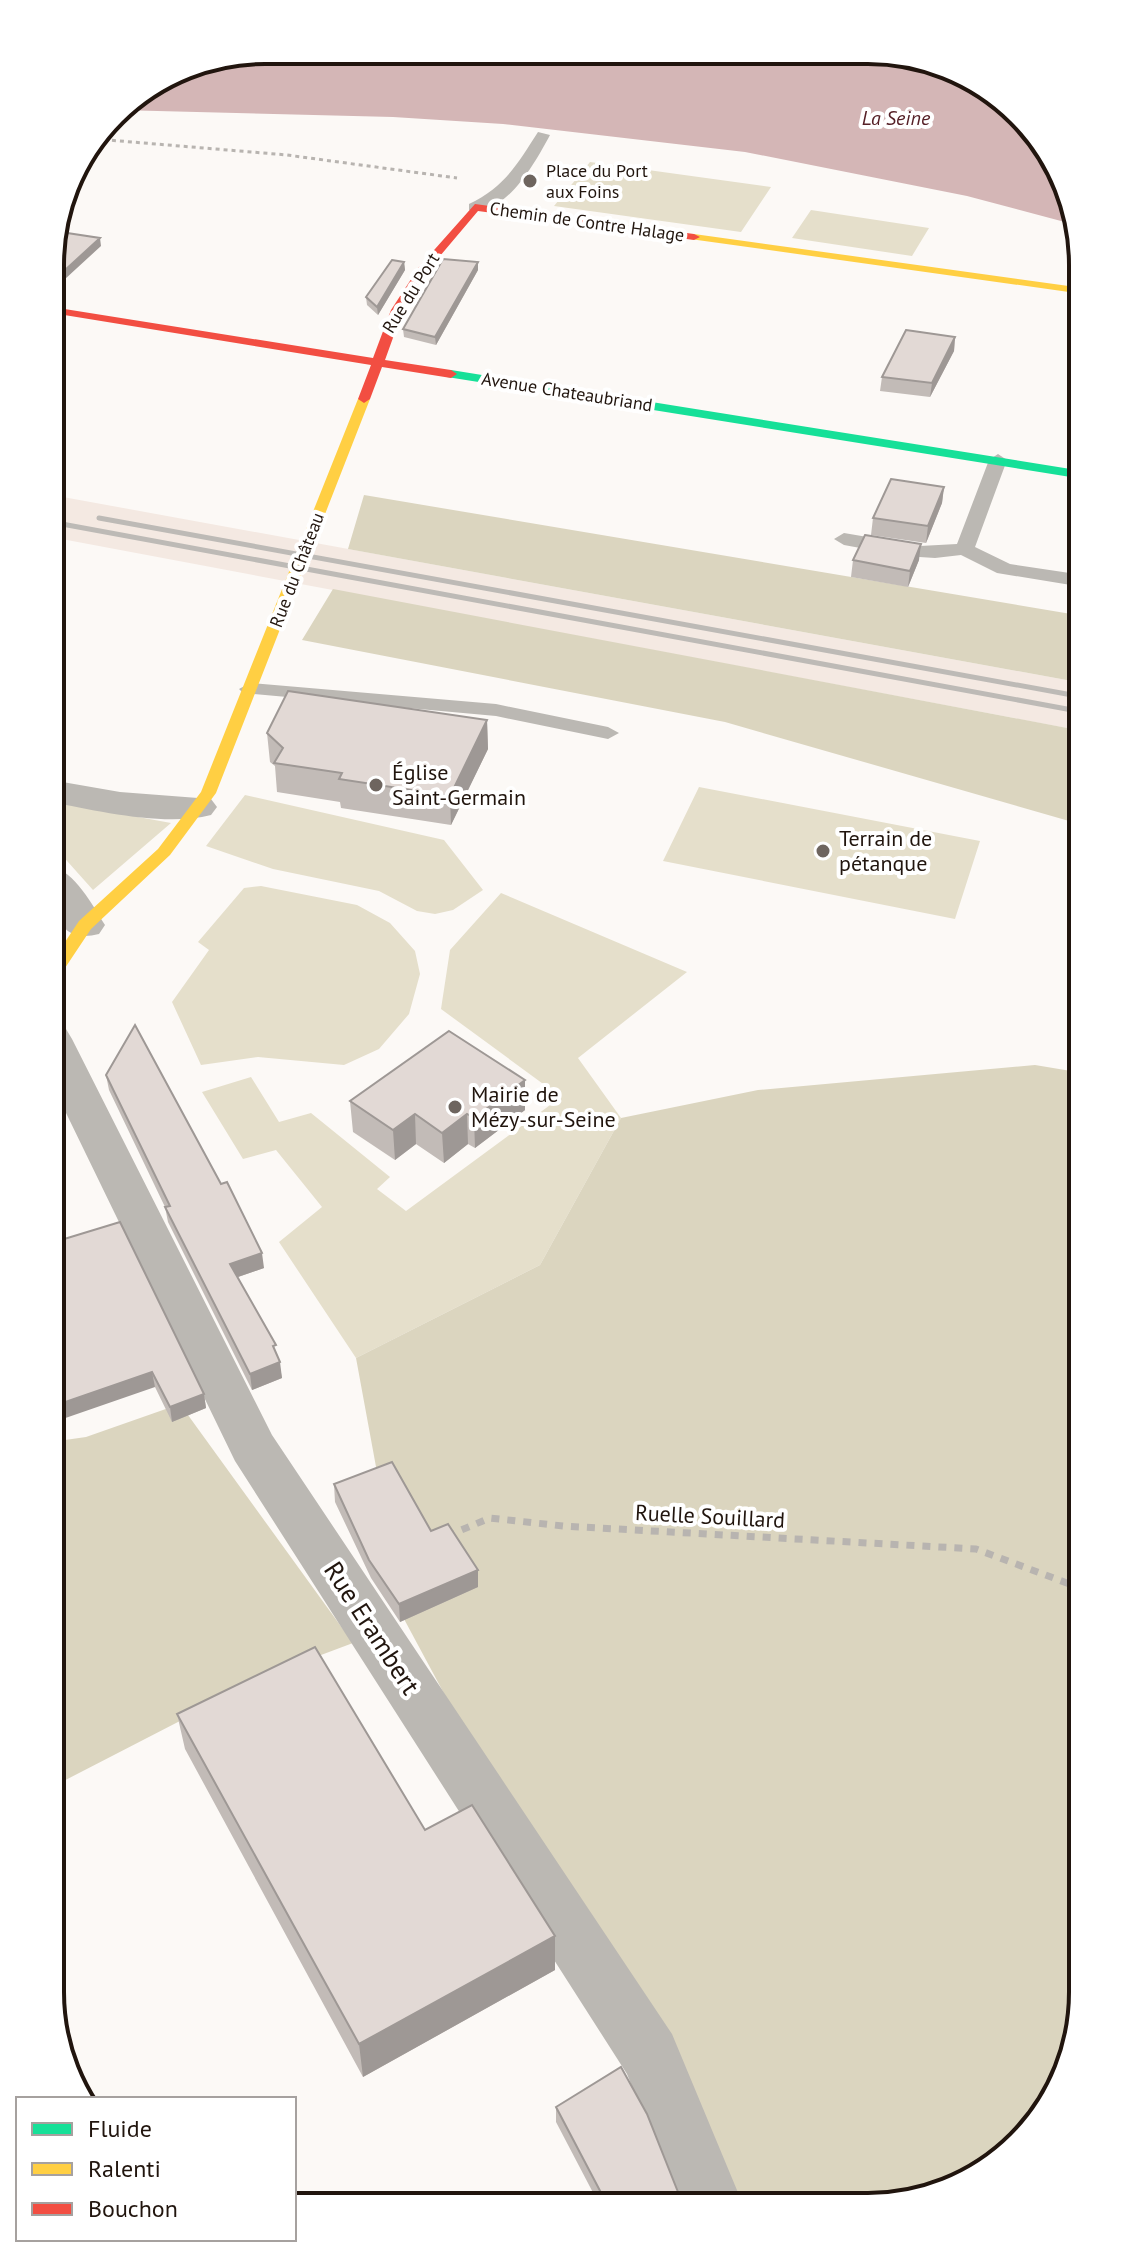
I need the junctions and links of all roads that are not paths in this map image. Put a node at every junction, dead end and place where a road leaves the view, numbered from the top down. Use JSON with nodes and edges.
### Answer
{"nodes":[{"id":1,"x":543,"y":135,"type":"dead end"},
{"id":2,"x":475,"y":207,"type":"junction"},
{"id":3,"x":1069,"y":289,"type":"edge"},
{"id":4,"x":64,"y":299,"type":"edge"},
{"id":5,"x":64,"y":312,"type":"edge"},
{"id":6,"x":377,"y":353,"type":"junction"},
{"id":7,"x":1069,"y":455,"type":"edge"},
{"id":8,"x":998,"y":460,"type":"junction"},
{"id":9,"x":1069,"y":473,"type":"edge"},
{"id":10,"x":844,"y":539,"type":"dead end"},
{"id":11,"x":965,"y":548,"type":"junction"},
{"id":12,"x":1069,"y":579,"type":"edge"},
{"id":13,"x":250,"y":689,"type":"junction"},
{"id":14,"x":608,"y":733,"type":"dead end"},
{"id":15,"x":64,"y":793,"type":"edge"},
{"id":16,"x":203,"y":800,"type":"junction"},
{"id":17,"x":64,"y":896,"type":"edge"},
{"id":18,"x":85,"y":925,"type":"junction"},
{"id":19,"x":64,"y":956,"type":"edge"},
{"id":20,"x":64,"y":1065,"type":"edge"},
{"id":21,"x":706,"y":2193,"type":"edge"}],
"edges":[{"from":1,"to":2,"type":"lane"},
{"from":2,"to":3,"type":"main road","name":"Chemin de Contre Halage"},
{"from":2,"to":6,"type":"main road","name":"Rue du Port"},
{"from":4,"to":6,"type":"main road","name":"Avenue Chateaubriand"},
{"from":5,"to":6,"type":"main road","name":"Avenue Chateaubriand"},
{"from":6,"to":7,"type":"main road","name":"Avenue Chateaubriand"},
{"from":6,"to":8,"type":"main road","name":"Avenue Chateaubriand"},
{"from":6,"to":13,"type":"main road","name":"Rue du Château"},
{"from":8,"to":9,"type":"main road","name":"Avenue Chateaubriand"},
{"from":8,"to":11,"type":"lane"},
{"from":10,"to":11,"type":"lane"},
{"from":11,"to":12,"type":"lane"},
{"from":13,"to":14,"type":"lane"},
{"from":13,"to":16,"type":"main road","name":"Rue du Château"},
{"from":15,"to":16,"type":"street"},
{"from":16,"to":18,"type":"main road","name":"Rue du Château"},
{"from":17,"to":18,"type":"street"},
{"from":18,"to":19,"type":"main road"},
{"from":20,"to":21,"type":"street","name":"Rue Erambert"}]}
